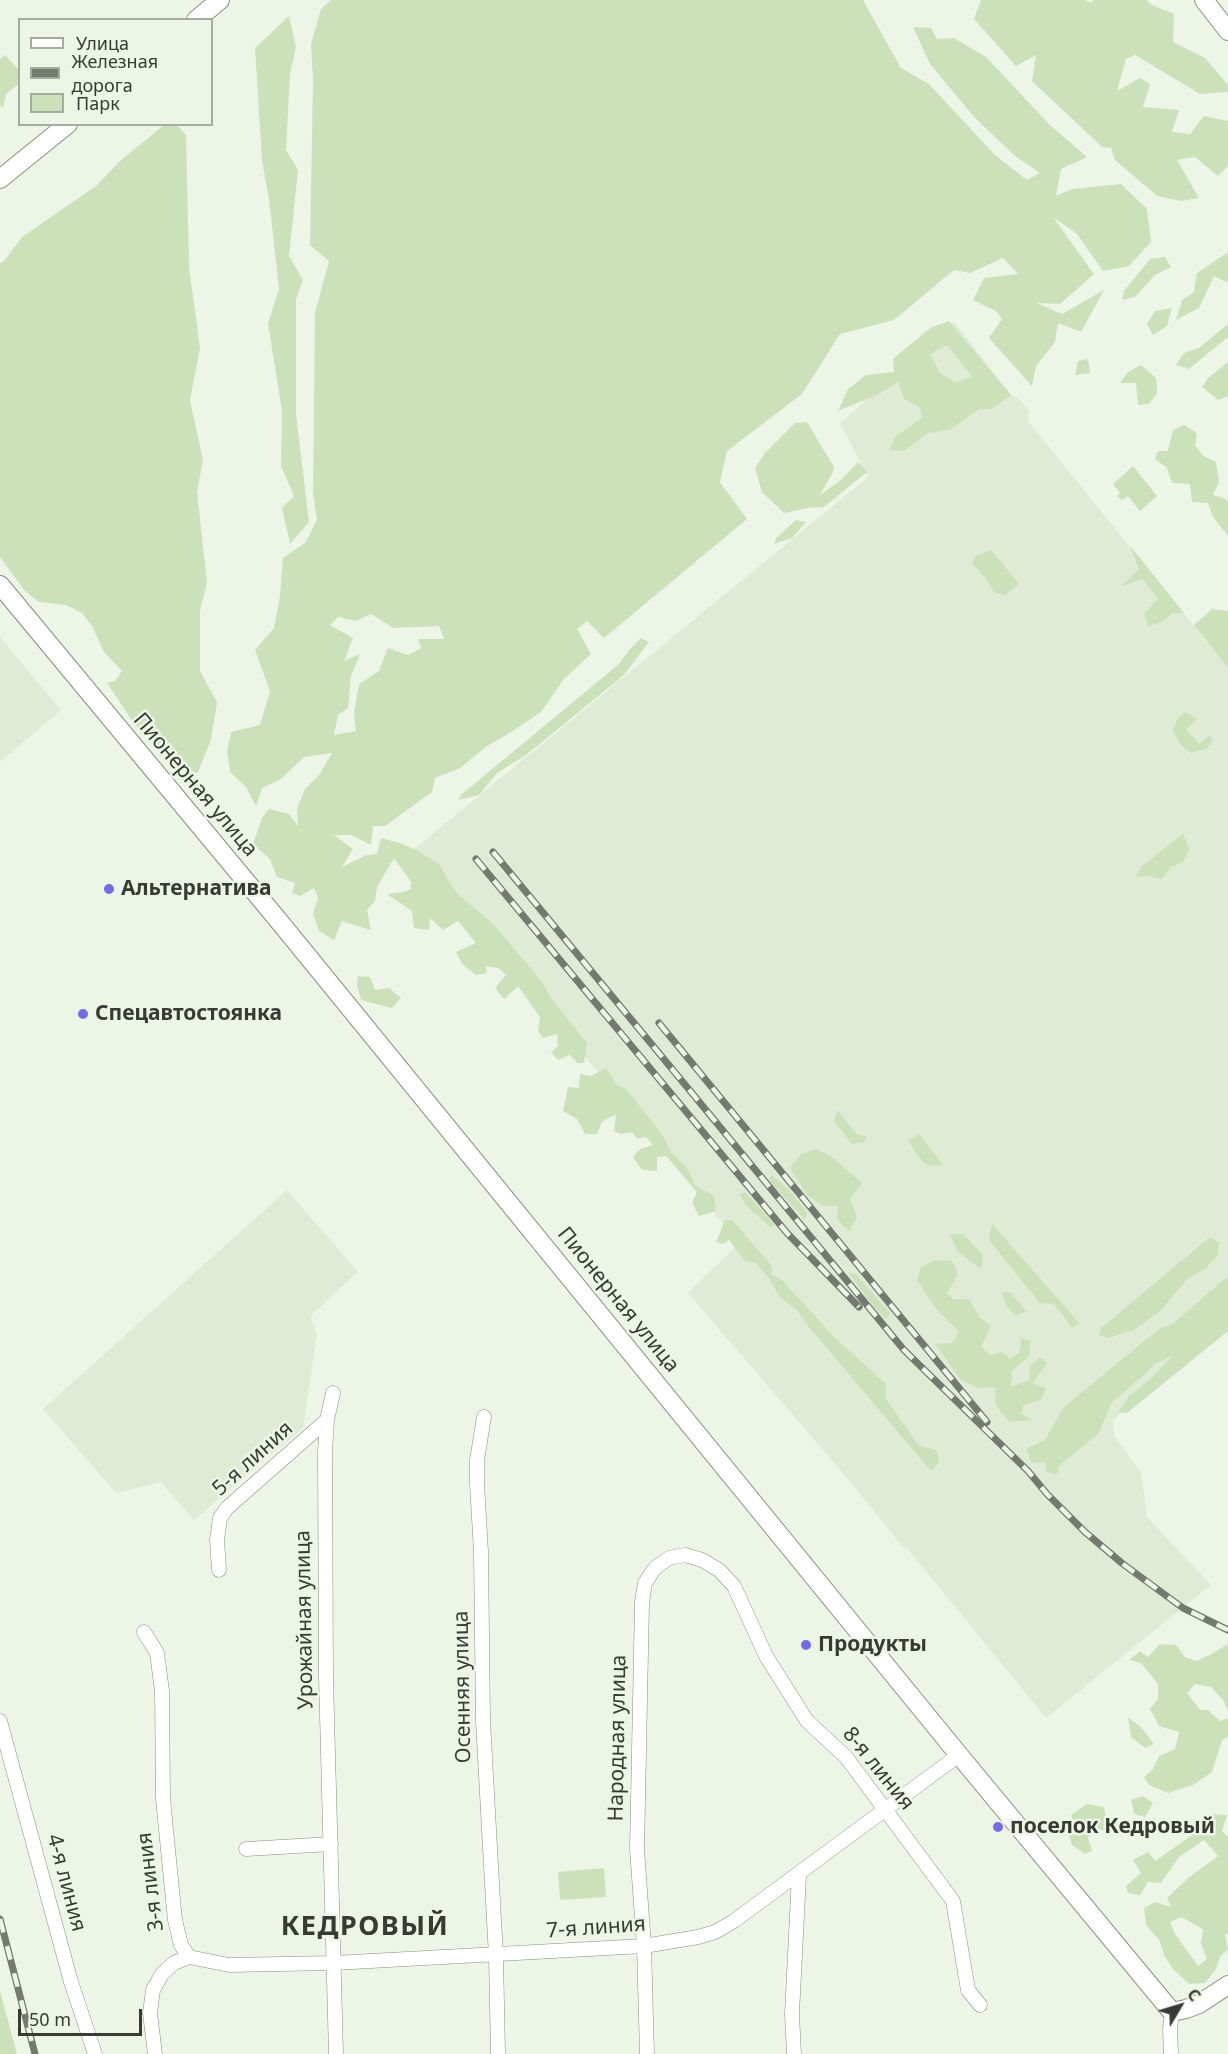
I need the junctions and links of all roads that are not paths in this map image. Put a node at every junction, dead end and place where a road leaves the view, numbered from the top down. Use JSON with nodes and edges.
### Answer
{"nodes":[{"id":1,"x":220,"y":0,"type":"edge"},
{"id":2,"x":1204,"y":0,"type":"edge"},
{"id":3,"x":198,"y":18,"type":"edge"},
{"id":4,"x":1228,"y":31,"type":"edge"},
{"id":5,"x":66,"y":126,"type":"edge"},
{"id":6,"x":0,"y":179,"type":"edge"},
{"id":7,"x":0,"y":585,"type":"edge"},
{"id":8,"x":333,"y":1393,"type":"dead end"},
{"id":9,"x":484,"y":1418,"type":"dead end"},
{"id":10,"x":327,"y":1420,"type":"junction"},
{"id":11,"x":685,"y":1555,"type":"joint"},
{"id":12,"x":219,"y":1570,"type":"dead end"},
{"id":13,"x":144,"y":1632,"type":"dead end"},
{"id":14,"x":0,"y":1721,"type":"edge"},
{"id":15,"x":959,"y":1755,"type":"junction"},
{"id":16,"x":886,"y":1810,"type":"junction"},
{"id":17,"x":331,"y":1845,"type":"junction"},
{"id":18,"x":246,"y":1849,"type":"dead end"},
{"id":19,"x":799,"y":1875,"type":"junction"},
{"id":20,"x":644,"y":1946,"type":"junction"},
{"id":21,"x":496,"y":1956,"type":"junction"},
{"id":22,"x":189,"y":1957,"type":"junction"},
{"id":23,"x":334,"y":1963,"type":"junction"},
{"id":24,"x":1228,"y":1985,"type":"edge"},
{"id":25,"x":980,"y":2005,"type":"dead end"},
{"id":26,"x":1172,"y":2012,"type":"junction"},
{"id":27,"x":95,"y":2054,"type":"edge"},
{"id":28,"x":155,"y":2054,"type":"edge"},
{"id":29,"x":336,"y":2054,"type":"edge"},
{"id":30,"x":498,"y":2054,"type":"edge"},
{"id":31,"x":647,"y":2054,"type":"edge"},
{"id":32,"x":794,"y":2054,"type":"edge"},
{"id":33,"x":1171,"y":2054,"type":"edge"}],
"edges":[{"from":1,"to":3,"type":"street"},
{"from":2,"to":4,"type":"street"},
{"from":5,"to":6,"type":"street"},
{"from":7,"to":15,"type":"street","name":"Пионерная улица"},
{"from":8,"to":10,"type":"street","name":"Урожайная улица"},
{"from":9,"to":21,"type":"street","name":"Осенняя улица"},
{"from":10,"to":12,"type":"street","name":"5-я линия"},
{"from":10,"to":17,"type":"street","name":"Урожайная улица"},
{"from":11,"to":16,"type":"street","name":"8-я линия"},
{"from":11,"to":20,"type":"street","name":"Народная улица"},
{"from":13,"to":22,"type":"street","name":"3-я линия"},
{"from":14,"to":27,"type":"street","name":"4-я линия"},
{"from":15,"to":16,"type":"street","name":"7-я линия"},
{"from":15,"to":26,"type":"street","name":"Пионерная улица"},
{"from":16,"to":19,"type":"street","name":"7-я линия"},
{"from":16,"to":25,"type":"street","name":"8-я линия"},
{"from":17,"to":18,"type":"street"},
{"from":17,"to":23,"type":"street","name":"Урожайная улица"},
{"from":19,"to":20,"type":"street","name":"7-я линия"},
{"from":19,"to":32,"type":"street"},
{"from":20,"to":21,"type":"street","name":"7-я линия"},
{"from":20,"to":31,"type":"street","name":"Народная улица"},
{"from":21,"to":23,"type":"street"},
{"from":21,"to":30,"type":"street","name":"Осенняя улица"},
{"from":22,"to":23,"type":"street"},
{"from":22,"to":28,"type":"street"},
{"from":23,"to":29,"type":"street"},
{"from":24,"to":26,"type":"street"},
{"from":26,"to":33,"type":"street"}]}
